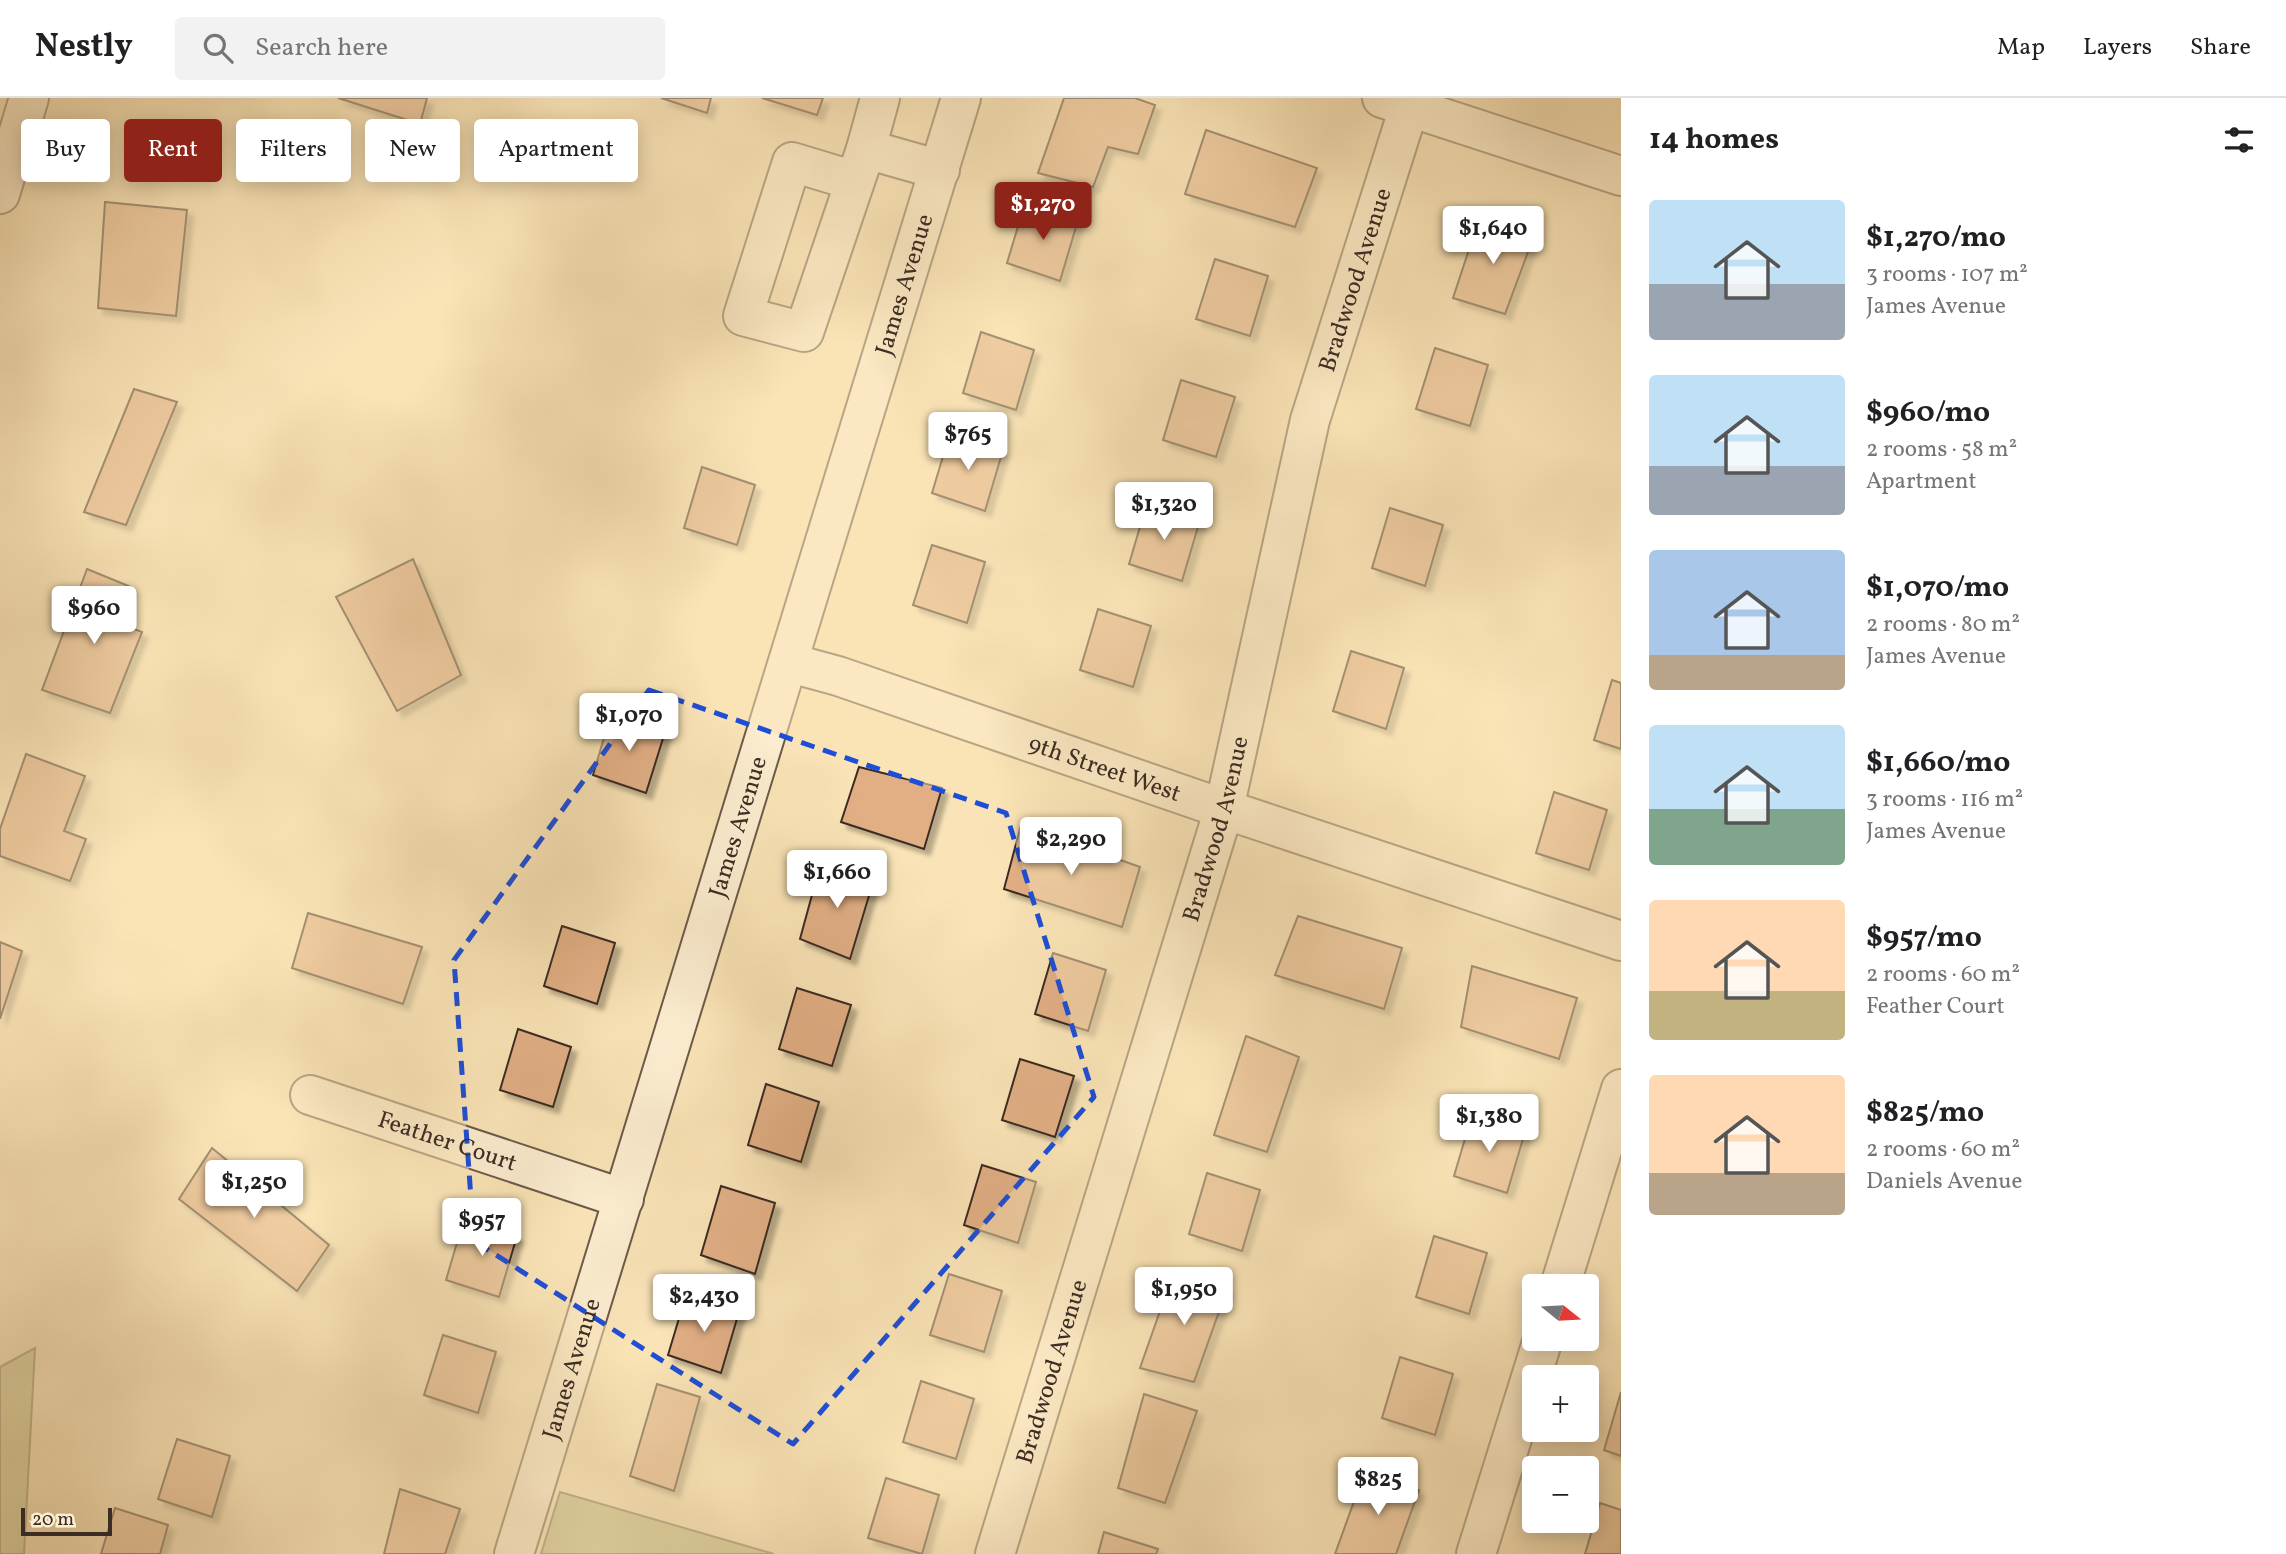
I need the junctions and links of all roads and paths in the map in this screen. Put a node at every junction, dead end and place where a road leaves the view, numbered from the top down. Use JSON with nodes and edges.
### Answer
{"nodes":[{"id":1,"x":29,"y":98,"type":"edge"},
{"id":2,"x":880,"y":98,"type":"edge"},
{"id":3,"x":961,"y":98,"type":"edge"},
{"id":4,"x":1401,"y":101,"type":"edge"},
{"id":5,"x":940,"y":170,"type":"junction"},
{"id":6,"x":1621,"y":176,"type":"edge"},
{"id":7,"x":0,"y":194,"type":"edge"},
{"id":8,"x":790,"y":663,"type":"junction"},
{"id":9,"x":1224,"y":809,"type":"junction"},
{"id":10,"x":1621,"y":941,"type":"edge"},
{"id":11,"x":1621,"y":1089,"type":"edge"},
{"id":12,"x":310,"y":1095,"type":"dead end"},
{"id":13,"x":624,"y":1199,"type":"junction"},
{"id":14,"x":1564,"y":1274,"type":"edge"},
{"id":15,"x":1539,"y":1351,"type":"edge"},
{"id":16,"x":514,"y":1554,"type":"edge"},
{"id":17,"x":995,"y":1554,"type":"edge"},
{"id":18,"x":1476,"y":1554,"type":"edge"}],
"edges":[{"from":1,"to":7,"type":"street"},
{"from":2,"to":5,"type":"street"},
{"from":3,"to":5,"type":"street","name":"James Avenue"},
{"from":4,"to":6,"type":"street"},
{"from":4,"to":9,"type":"street","name":"Bradwood Avenue"},
{"from":5,"to":8,"type":"street","name":"James Avenue"},
{"from":8,"to":9,"type":"street","name":"9th Street West"},
{"from":8,"to":13,"type":"street","name":"James Avenue"},
{"from":9,"to":10,"type":"street","name":"9th Street West"},
{"from":9,"to":17,"type":"street","name":"Bradwood Avenue"},
{"from":11,"to":14,"type":"street"},
{"from":12,"to":13,"type":"street","name":"Feather Court"},
{"from":13,"to":16,"type":"street","name":"James Avenue"},
{"from":15,"to":18,"type":"street"}]}
